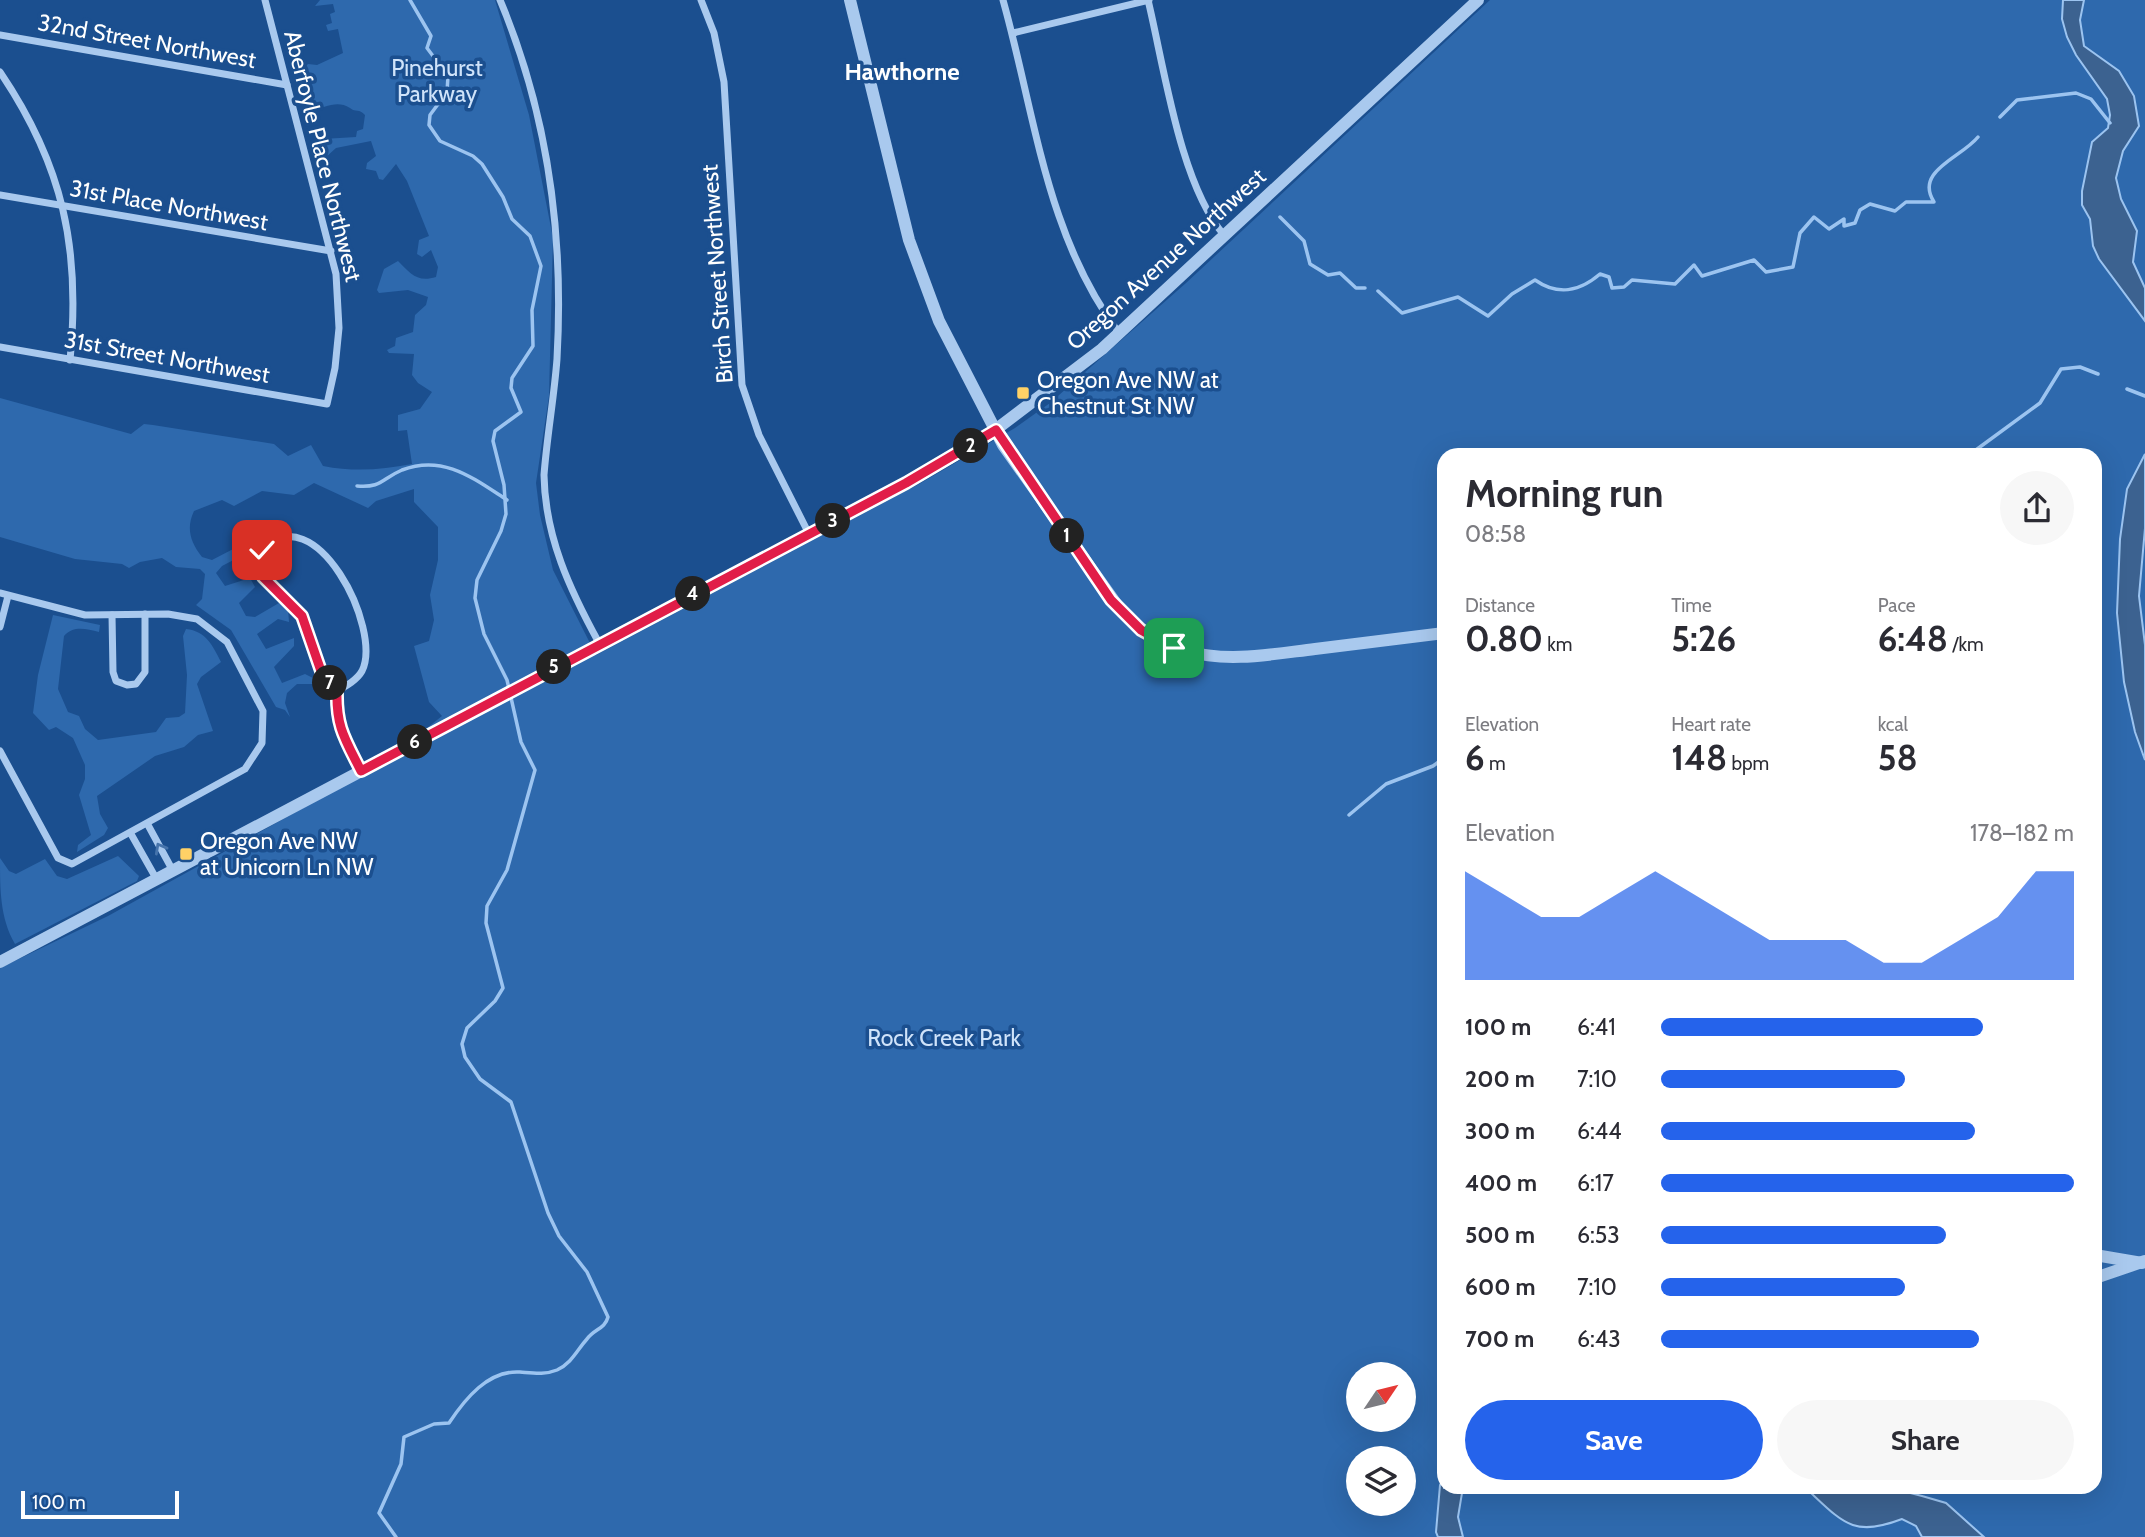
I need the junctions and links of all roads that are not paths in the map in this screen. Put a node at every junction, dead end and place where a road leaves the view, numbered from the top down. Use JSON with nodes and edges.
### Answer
{"nodes":[{"id":1,"x":265,"y":0,"type":"edge"},
{"id":2,"x":500,"y":0,"type":"edge"},
{"id":3,"x":701,"y":0,"type":"edge"},
{"id":4,"x":850,"y":0,"type":"edge"},
{"id":5,"x":1003,"y":0,"type":"edge"},
{"id":6,"x":1148,"y":0,"type":"edge"},
{"id":7,"x":1478,"y":0,"type":"edge"},
{"id":8,"x":1013,"y":33,"type":"junction"},
{"id":9,"x":0,"y":35,"type":"edge"},
{"id":10,"x":0,"y":72,"type":"edge"},
{"id":11,"x":287,"y":85,"type":"junction"},
{"id":12,"x":0,"y":195,"type":"edge"},
{"id":13,"x":64,"y":207,"type":"junction"},
{"id":14,"x":1224,"y":235,"type":"junction"},
{"id":15,"x":331,"y":251,"type":"junction"},
{"id":16,"x":1119,"y":334,"type":"junction"},
{"id":17,"x":0,"y":347,"type":"edge"},
{"id":18,"x":69,"y":360,"type":"junction"},
{"id":19,"x":327,"y":404,"type":"joint"},
{"id":20,"x":996,"y":430,"type":"junction"},
{"id":21,"x":809,"y":534,"type":"junction"},
{"id":22,"x":4,"y":595,"type":"edge"},
{"id":23,"x":145,"y":614,"type":"junction"},
{"id":24,"x":112,"y":615,"type":"junction"},
{"id":25,"x":0,"y":627,"type":"edge"},
{"id":26,"x":1437,"y":634,"type":"edge"},
{"id":27,"x":599,"y":643,"type":"junction"},
{"id":28,"x":337,"y":691,"type":"junction"},
{"id":29,"x":0,"y":751,"type":"edge"},
{"id":30,"x":361,"y":771,"type":"junction"},
{"id":31,"x":148,"y":825,"type":"junction"},
{"id":32,"x":131,"y":834,"type":"junction"},
{"id":33,"x":173,"y":871,"type":"junction"},
{"id":34,"x":157,"y":880,"type":"junction"},
{"id":35,"x":0,"y":962,"type":"edge"},
{"id":36,"x":2102,"y":1256,"type":"edge"},
{"id":37,"x":2144,"y":1262,"type":"edge"},
{"id":38,"x":2102,"y":1277,"type":"edge"}],
"edges":[{"from":1,"to":11,"type":"street","name":"Aberfoyle Place Northwest"},
{"from":2,"to":27,"type":"street"},
{"from":3,"to":21,"type":"street","name":"Birch Street Northwest"},
{"from":4,"to":20,"type":"street"},
{"from":5,"to":8,"type":"street"},
{"from":6,"to":8,"type":"street"},
{"from":6,"to":14,"type":"street"},
{"from":7,"to":14,"type":"street","name":"Oregon Avenue Northwest"},
{"from":8,"to":16,"type":"street"},
{"from":9,"to":11,"type":"street","name":"32nd Street Northwest"},
{"from":10,"to":13,"type":"street"},
{"from":11,"to":15,"type":"street","name":"Aberfoyle Place Northwest"},
{"from":12,"to":13,"type":"street","name":"31st Place Northwest"},
{"from":13,"to":15,"type":"street","name":"31st Place Northwest"},
{"from":13,"to":18,"type":"street"},
{"from":14,"to":16,"type":"street","name":"Oregon Avenue Northwest"},
{"from":15,"to":19,"type":"street","name":"Aberfoyle Place Northwest"},
{"from":16,"to":20,"type":"street","name":"Oregon Avenue Northwest"},
{"from":17,"to":18,"type":"street","name":"31st Street Northwest"},
{"from":18,"to":19,"type":"street","name":"31st Street Northwest"},
{"from":20,"to":21,"type":"street","name":"Oregon Avenue Northwest"},
{"from":20,"to":26,"type":"street"},
{"from":21,"to":27,"type":"street","name":"Oregon Avenue Northwest"},
{"from":22,"to":24,"type":"street"},
{"from":22,"to":25,"type":"street"},
{"from":23,"to":24,"type":"street"},
{"from":23,"to":24,"type":"street"},
{"from":23,"to":31,"type":"street"},
{"from":27,"to":30,"type":"street","name":"Oregon Avenue Northwest"},
{"from":28,"to":28,"type":"street"},
{"from":28,"to":30,"type":"street"},
{"from":29,"to":32,"type":"street"},
{"from":30,"to":33,"type":"street","name":"Oregon Avenue Northwest"},
{"from":31,"to":32,"type":"street"},
{"from":33,"to":31,"type":"street","one_way":true},
{"from":32,"to":34,"type":"street"},
{"from":33,"to":34,"type":"street","name":"Oregon Avenue Northwest"},
{"from":34,"to":35,"type":"street","name":"Oregon Avenue Northwest"},
{"from":36,"to":37,"type":"street"},
{"from":37,"to":38,"type":"street"}]}
